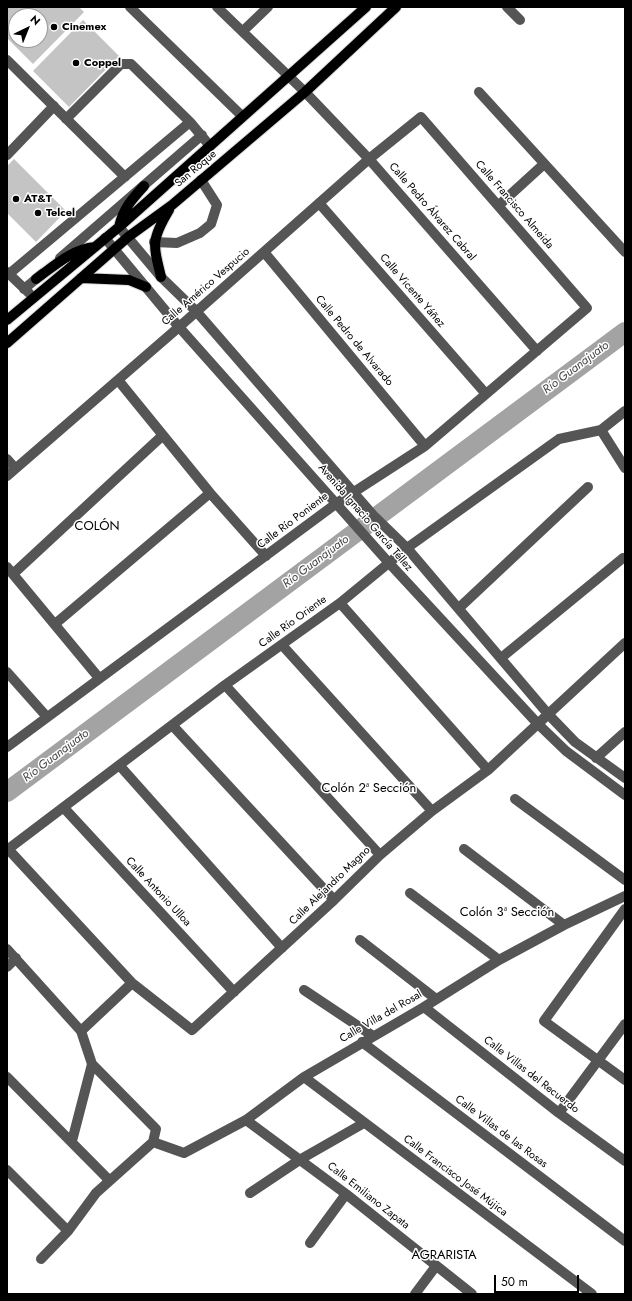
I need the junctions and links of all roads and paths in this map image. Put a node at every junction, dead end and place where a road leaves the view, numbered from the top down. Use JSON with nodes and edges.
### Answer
{"nodes":[{"id":1,"x":130,"y":7,"type":"edge"},
{"id":2,"x":217,"y":7,"type":"edge"},
{"id":3,"x":268,"y":7,"type":"edge"},
{"id":4,"x":366,"y":7,"type":"edge"},
{"id":5,"x":396,"y":7,"type":"edge"},
{"id":6,"x":508,"y":7,"type":"edge"},
{"id":7,"x":520,"y":20,"type":"dead end"},
{"id":8,"x":243,"y":31,"type":"junction"},
{"id":9,"x":7,"y":60,"type":"edge"},
{"id":10,"x":288,"y":75,"type":"junction"},
{"id":11,"x":306,"y":92,"type":"junction"},
{"id":12,"x":479,"y":92,"type":"dead end"},
{"id":13,"x":54,"y":106,"type":"junction"},
{"id":14,"x":242,"y":116,"type":"junction"},
{"id":15,"x":421,"y":117,"type":"joint"},
{"id":16,"x":66,"y":119,"type":"junction"},
{"id":17,"x":190,"y":122,"type":"junction"},
{"id":18,"x":202,"y":135,"type":"junction"},
{"id":19,"x":210,"y":146,"type":"junction"},
{"id":20,"x":7,"y":155,"type":"edge"},
{"id":21,"x":369,"y":159,"type":"junction"},
{"id":22,"x":544,"y":164,"type":"junction"},
{"id":23,"x":125,"y":177,"type":"junction"},
{"id":24,"x":201,"y":180,"type":"junction"},
{"id":25,"x":144,"y":186,"type":"junction"},
{"id":26,"x":319,"y":203,"type":"junction"},
{"id":27,"x":172,"y":205,"type":"junction"},
{"id":28,"x":499,"y":205,"type":"junction"},
{"id":29,"x":119,"y":227,"type":"junction"},
{"id":30,"x":105,"y":238,"type":"junction"},
{"id":31,"x":128,"y":238,"type":"junction"},
{"id":32,"x":154,"y":242,"type":"junction"},
{"id":33,"x":95,"y":247,"type":"junction"},
{"id":34,"x":116,"y":249,"type":"junction"},
{"id":35,"x":264,"y":252,"type":"junction"},
{"id":36,"x":625,"y":252,"type":"edge"},
{"id":37,"x":8,"y":273,"type":"edge"},
{"id":38,"x":161,"y":277,"type":"junction"},
{"id":39,"x":81,"y":278,"type":"junction"},
{"id":40,"x":36,"y":279,"type":"junction"},
{"id":41,"x":146,"y":287,"type":"junction"},
{"id":42,"x":24,"y":289,"type":"junction"},
{"id":43,"x":33,"y":297,"type":"junction"},
{"id":44,"x":587,"y":308,"type":"joint"},
{"id":45,"x":196,"y":311,"type":"junction"},
{"id":46,"x":7,"y":320,"type":"edge"},
{"id":47,"x":179,"y":327,"type":"junction"},
{"id":48,"x":7,"y":343,"type":"edge"},
{"id":49,"x":537,"y":351,"type":"junction"},
{"id":50,"x":118,"y":380,"type":"junction"},
{"id":51,"x":486,"y":394,"type":"junction"},
{"id":52,"x":625,"y":411,"type":"edge"},
{"id":53,"x":602,"y":430,"type":"junction"},
{"id":54,"x":162,"y":436,"type":"junction"},
{"id":55,"x":425,"y":446,"type":"junction"},
{"id":56,"x":7,"y":459,"type":"edge"},
{"id":57,"x":15,"y":468,"type":"junction"},
{"id":58,"x":625,"y":468,"type":"edge"},
{"id":59,"x":7,"y":476,"type":"edge"},
{"id":60,"x":588,"y":487,"type":"dead end"},
{"id":61,"x":210,"y":493,"type":"junction"},
{"id":62,"x":356,"y":494,"type":"junction"},
{"id":63,"x":338,"y":505,"type":"junction"},
{"id":64,"x":407,"y":548,"type":"junction"},
{"id":65,"x":266,"y":556,"type":"junction"},
{"id":66,"x":623,"y":558,"type":"dead end"},
{"id":67,"x":385,"y":559,"type":"junction"},
{"id":68,"x":10,"y":570,"type":"edge"},
{"id":69,"x":340,"y":603,"type":"junction"},
{"id":70,"x":459,"y":608,"type":"junction"},
{"id":71,"x":55,"y":624,"type":"junction"},
{"id":72,"x":625,"y":643,"type":"edge"},
{"id":73,"x":282,"y":645,"type":"junction"},
{"id":74,"x":501,"y":658,"type":"junction"},
{"id":75,"x":7,"y":672,"type":"edge"},
{"id":76,"x":99,"y":678,"type":"junction"},
{"id":77,"x":225,"y":686,"type":"junction"},
{"id":78,"x":548,"y":714,"type":"junction"},
{"id":79,"x":47,"y":717,"type":"junction"},
{"id":80,"x":538,"y":724,"type":"junction"},
{"id":81,"x":173,"y":726,"type":"junction"},
{"id":82,"x":625,"y":732,"type":"edge"},
{"id":83,"x":7,"y":747,"type":"edge"},
{"id":84,"x":596,"y":758,"type":"junction"},
{"id":85,"x":120,"y":766,"type":"junction"},
{"id":86,"x":488,"y":770,"type":"junction"},
{"id":87,"x":625,"y":778,"type":"edge"},
{"id":88,"x":625,"y":796,"type":"edge"},
{"id":89,"x":515,"y":799,"type":"dead end"},
{"id":90,"x":64,"y":808,"type":"junction"},
{"id":91,"x":432,"y":811,"type":"junction"},
{"id":92,"x":7,"y":849,"type":"edge"},
{"id":93,"x":464,"y":849,"type":"dead end"},
{"id":94,"x":380,"y":854,"type":"junction"},
{"id":95,"x":625,"y":880,"type":"edge"},
{"id":96,"x":410,"y":893,"type":"dead end"},
{"id":97,"x":625,"y":896,"type":"edge"},
{"id":98,"x":334,"y":900,"type":"junction"},
{"id":99,"x":625,"y":909,"type":"edge"},
{"id":100,"x":564,"y":925,"type":"junction"},
{"id":101,"x":360,"y":940,"type":"dead end"},
{"id":102,"x":7,"y":948,"type":"edge"},
{"id":103,"x":282,"y":948,"type":"junction"},
{"id":104,"x":16,"y":958,"type":"junction"},
{"id":105,"x":499,"y":960,"type":"junction"},
{"id":106,"x":7,"y":967,"type":"edge"},
{"id":107,"x":132,"y":983,"type":"junction"},
{"id":108,"x":304,"y":990,"type":"dead end"},
{"id":109,"x":234,"y":992,"type":"junction"},
{"id":110,"x":436,"y":999,"type":"junction"},
{"id":111,"x":424,"y":1007,"type":"junction"},
{"id":112,"x":625,"y":1024,"type":"edge"},
{"id":113,"x":81,"y":1031,"type":"junction"},
{"id":114,"x":373,"y":1036,"type":"junction"},
{"id":115,"x":362,"y":1042,"type":"junction"},
{"id":116,"x":597,"y":1061,"type":"junction"},
{"id":117,"x":92,"y":1064,"type":"junction"},
{"id":118,"x":7,"y":1077,"type":"edge"},
{"id":119,"x":304,"y":1077,"type":"junction"},
{"id":120,"x":625,"y":1080,"type":"edge"},
{"id":121,"x":560,"y":1113,"type":"junction"},
{"id":122,"x":246,"y":1120,"type":"junction"},
{"id":123,"x":364,"y":1122,"type":"junction"},
{"id":124,"x":72,"y":1141,"type":"junction"},
{"id":125,"x":153,"y":1142,"type":"junction"},
{"id":126,"x":301,"y":1159,"type":"junction"},
{"id":127,"x":625,"y":1161,"type":"edge"},
{"id":128,"x":7,"y":1170,"type":"edge"},
{"id":129,"x":109,"y":1180,"type":"junction"},
{"id":130,"x":250,"y":1193,"type":"dead end"},
{"id":131,"x":346,"y":1194,"type":"junction"},
{"id":132,"x":68,"y":1231,"type":"junction"},
{"id":133,"x":625,"y":1241,"type":"edge"},
{"id":134,"x":310,"y":1243,"type":"dead end"},
{"id":135,"x":41,"y":1259,"type":"dead end"},
{"id":136,"x":436,"y":1266,"type":"junction"},
{"id":137,"x":415,"y":1294,"type":"edge"},
{"id":138,"x":472,"y":1294,"type":"edge"},
{"id":139,"x":592,"y":1294,"type":"edge"}],
"edges":[{"from":1,"to":14,"type":"street"},
{"from":2,"to":8,"type":"street","name":"Calle Pedro Álvarez Cabral"},
{"from":3,"to":8,"type":"street"},
{"from":4,"to":10,"type":"main road","name":"San Roque"},
{"from":5,"to":11,"type":"main road","name":"San Roque"},
{"from":6,"to":7,"type":"street"},
{"from":8,"to":10,"type":"street","name":"Calle Pedro Álvarez Cabral"},
{"from":9,"to":13,"type":"street"},
{"from":10,"to":11,"type":"street","name":"Calle Pedro Álvarez Cabral"},
{"from":10,"to":14,"type":"main road","name":"San Roque"},
{"from":11,"to":21,"type":"street","name":"Calle Pedro Álvarez Cabral"},
{"from":11,"to":24,"type":"main road","name":"San Roque"},
{"from":12,"to":22,"type":"street"},
{"from":13,"to":16,"type":"street"},
{"from":13,"to":20,"type":"street"},
{"from":14,"to":19,"type":"main road","name":"San Roque"},
{"from":15,"to":21,"type":"street","name":"Calle Américo Vespucio"},
{"from":15,"to":28,"type":"street","name":"Calle Francisco Almeida"},
{"from":16,"to":17,"type":"street"},
{"from":16,"to":23,"type":"street"},
{"from":17,"to":18,"type":"street"},
{"from":17,"to":23,"type":"street"},
{"from":18,"to":19,"type":"street"},
{"from":18,"to":25,"type":"street"},
{"from":19,"to":29,"type":"main road","name":"San Roque"},
{"from":21,"to":26,"type":"street","name":"Calle Américo Vespucio"},
{"from":21,"to":49,"type":"street","name":"Calle Pedro Álvarez Cabral"},
{"from":22,"to":28,"type":"street"},
{"from":22,"to":36,"type":"street"},
{"from":23,"to":37,"type":"street"},
{"from":24,"to":27,"type":"main road","name":"San Roque"},
{"from":24,"to":32,"type":"street"},
{"from":25,"to":29,"type":"main road"},
{"from":25,"to":40,"type":"street"},
{"from":26,"to":35,"type":"street","name":"Calle Américo Vespucio"},
{"from":26,"to":51,"type":"street","name":"Calle Vicente Yáñez"},
{"from":27,"to":31,"type":"main road","name":"San Roque"},
{"from":27,"to":32,"type":"main road"},
{"from":28,"to":44,"type":"street","name":"Calle Francisco Almeida"},
{"from":29,"to":30,"type":"main road","name":"San Roque"},
{"from":29,"to":31,"type":"street","name":"Avenida Ignacio García Téllez"},
{"from":30,"to":33,"type":"main road","name":"San Roque"},
{"from":30,"to":34,"type":"street","name":"Avenida Ignacio García Téllez"},
{"from":31,"to":34,"type":"main road","name":"San Roque"},
{"from":31,"to":38,"type":"street","name":"Avenida Ignacio García Téllez"},
{"from":32,"to":38,"type":"main road"},
{"from":33,"to":40,"type":"main road"},
{"from":33,"to":43,"type":"main road","name":"San Roque"},
{"from":34,"to":39,"type":"main road","name":"San Roque"},
{"from":34,"to":41,"type":"street","name":"Avenida Ignacio García Téllez"},
{"from":35,"to":45,"type":"street","name":"Calle Américo Vespucio"},
{"from":35,"to":55,"type":"street","name":"Calle Pedro de Alvarado"},
{"from":37,"to":42,"type":"street"},
{"from":38,"to":45,"type":"street","name":"Avenida Ignacio García Téllez"},
{"from":39,"to":41,"type":"main road"},
{"from":39,"to":48,"type":"main road","name":"San Roque"},
{"from":40,"to":42,"type":"street"},
{"from":41,"to":47,"type":"street","name":"Avenida Ignacio García Téllez"},
{"from":42,"to":43,"type":"street"},
{"from":43,"to":46,"type":"main road","name":"San Roque"},
{"from":44,"to":49,"type":"street","name":"Calle Río Poniente"},
{"from":45,"to":47,"type":"street","name":"Calle Américo Vespucio"},
{"from":45,"to":62,"type":"street","name":"Avenida Ignacio García Téllez"},
{"from":47,"to":50,"type":"street","name":"Calle Américo Vespucio"},
{"from":47,"to":63,"type":"street","name":"Avenida Ignacio García Téllez"},
{"from":49,"to":51,"type":"street","name":"Calle Río Poniente"},
{"from":50,"to":54,"type":"street"},
{"from":50,"to":57,"type":"street","name":"Calle Américo Vespucio"},
{"from":51,"to":55,"type":"street","name":"Calle Río Poniente"},
{"from":52,"to":53,"type":"street"},
{"from":53,"to":58,"type":"street"},
{"from":53,"to":64,"type":"street","name":"Calle Río Oriente"},
{"from":54,"to":61,"type":"street"},
{"from":54,"to":68,"type":"street"},
{"from":55,"to":62,"type":"street","name":"Calle Río Poniente"},
{"from":56,"to":57,"type":"street"},
{"from":57,"to":59,"type":"street","name":"Calle Américo Vespucio"},
{"from":60,"to":70,"type":"street"},
{"from":61,"to":65,"type":"street"},
{"from":61,"to":71,"type":"street"},
{"from":62,"to":63,"type":"street","name":"Calle Río Poniente"},
{"from":62,"to":64,"type":"street","name":"Avenida Ignacio García Téllez"},
{"from":63,"to":65,"type":"street","name":"Calle Río Poniente"},
{"from":63,"to":67,"type":"street","name":"Avenida Ignacio García Téllez"},
{"from":64,"to":67,"type":"street","name":"Calle Río Oriente"},
{"from":64,"to":70,"type":"street","name":"Avenida Ignacio García Téllez"},
{"from":65,"to":76,"type":"street","name":"Calle Río Poniente"},
{"from":66,"to":74,"type":"street"},
{"from":67,"to":69,"type":"street","name":"Calle Río Oriente"},
{"from":67,"to":80,"type":"street","name":"Avenida Ignacio García Téllez"},
{"from":68,"to":71,"type":"street"},
{"from":69,"to":73,"type":"street","name":"Calle Río Oriente"},
{"from":69,"to":86,"type":"street"},
{"from":70,"to":74,"type":"street","name":"Avenida Ignacio García Téllez"},
{"from":71,"to":76,"type":"street"},
{"from":72,"to":78,"type":"street","name":"Calle Alejandro Magno"},
{"from":73,"to":77,"type":"street","name":"Calle Río Oriente"},
{"from":73,"to":91,"type":"street"},
{"from":74,"to":78,"type":"street","name":"Avenida Ignacio García Téllez"},
{"from":75,"to":79,"type":"street"},
{"from":76,"to":79,"type":"street","name":"Calle Río Poniente"},
{"from":77,"to":81,"type":"street","name":"Calle Río Oriente"},
{"from":77,"to":94,"type":"street"},
{"from":78,"to":80,"type":"street","name":"Calle Alejandro Magno"},
{"from":78,"to":84,"type":"street","name":"Avenida Ignacio García Téllez"},
{"from":79,"to":83,"type":"street","name":"Calle Río Poniente"},
{"from":80,"to":86,"type":"street","name":"Calle Alejandro Magno"},
{"from":80,"to":88,"type":"street","name":"Avenida Ignacio García Téllez"},
{"from":81,"to":85,"type":"street","name":"Calle Río Oriente"},
{"from":81,"to":98,"type":"street"},
{"from":82,"to":84,"type":"street"},
{"from":84,"to":87,"type":"street","name":"Avenida Ignacio García Téllez"},
{"from":85,"to":90,"type":"street","name":"Calle Río Oriente"},
{"from":85,"to":103,"type":"street"},
{"from":86,"to":91,"type":"street","name":"Calle Alejandro Magno"},
{"from":89,"to":95,"type":"street"},
{"from":90,"to":92,"type":"street","name":"Calle Río Oriente"},
{"from":90,"to":109,"type":"street","name":"Calle Antonio Ulloa"},
{"from":91,"to":94,"type":"street","name":"Calle Alejandro Magno"},
{"from":92,"to":107,"type":"street","name":"Calle Alejandro Magno"},
{"from":93,"to":100,"type":"street"},
{"from":94,"to":98,"type":"street","name":"Calle Alejandro Magno"},
{"from":96,"to":105,"type":"street"},
{"from":97,"to":100,"type":"street","name":"Calle Villa del Rosal"},
{"from":98,"to":103,"type":"street","name":"Calle Alejandro Magno"},
{"from":99,"to":116,"type":"street"},
{"from":100,"to":105,"type":"street","name":"Calle Villa del Rosal"},
{"from":101,"to":110,"type":"street"},
{"from":102,"to":104,"type":"street"},
{"from":103,"to":109,"type":"street","name":"Calle Alejandro Magno"},
{"from":104,"to":106,"type":"street"},
{"from":104,"to":113,"type":"street"},
{"from":105,"to":110,"type":"street","name":"Calle Villa del Rosal"},
{"from":107,"to":109,"type":"street","name":"Calle Alejandro Magno"},
{"from":107,"to":113,"type":"street"},
{"from":108,"to":114,"type":"street"},
{"from":110,"to":111,"type":"street","name":"Calle Villa del Rosal"},
{"from":111,"to":114,"type":"street","name":"Calle Villa del Rosal"},
{"from":111,"to":121,"type":"street","name":"Calle Villas del Recuerdo"},
{"from":112,"to":116,"type":"street"},
{"from":113,"to":117,"type":"street"},
{"from":114,"to":115,"type":"street","name":"Calle Villa del Rosal"},
{"from":115,"to":119,"type":"street","name":"Calle Villa del Rosal"},
{"from":115,"to":133,"type":"street","name":"Calle Villas de las Rosas"},
{"from":116,"to":120,"type":"street"},
{"from":116,"to":121,"type":"street"},
{"from":117,"to":124,"type":"street"},
{"from":117,"to":125,"type":"street"},
{"from":118,"to":124,"type":"street"},
{"from":119,"to":122,"type":"street","name":"Calle Villa del Rosal"},
{"from":119,"to":123,"type":"street","name":"Calle Francisco José Mújica"},
{"from":121,"to":127,"type":"street","name":"Calle Villas del Recuerdo"},
{"from":122,"to":125,"type":"street","name":"Calle Villa del Rosal"},
{"from":122,"to":126,"type":"street","name":"Calle Emiliano Zapata"},
{"from":123,"to":126,"type":"street"},
{"from":123,"to":139,"type":"street","name":"Calle Francisco José Mújica"},
{"from":124,"to":129,"type":"street"},
{"from":125,"to":129,"type":"street"},
{"from":126,"to":130,"type":"street"},
{"from":126,"to":131,"type":"street","name":"Calle Emiliano Zapata"},
{"from":128,"to":132,"type":"street"},
{"from":129,"to":132,"type":"street"},
{"from":131,"to":134,"type":"street"},
{"from":131,"to":136,"type":"street","name":"Calle Emiliano Zapata"},
{"from":132,"to":135,"type":"street"},
{"from":136,"to":137,"type":"street"},
{"from":136,"to":138,"type":"street","name":"Calle Emiliano Zapata"}]}
